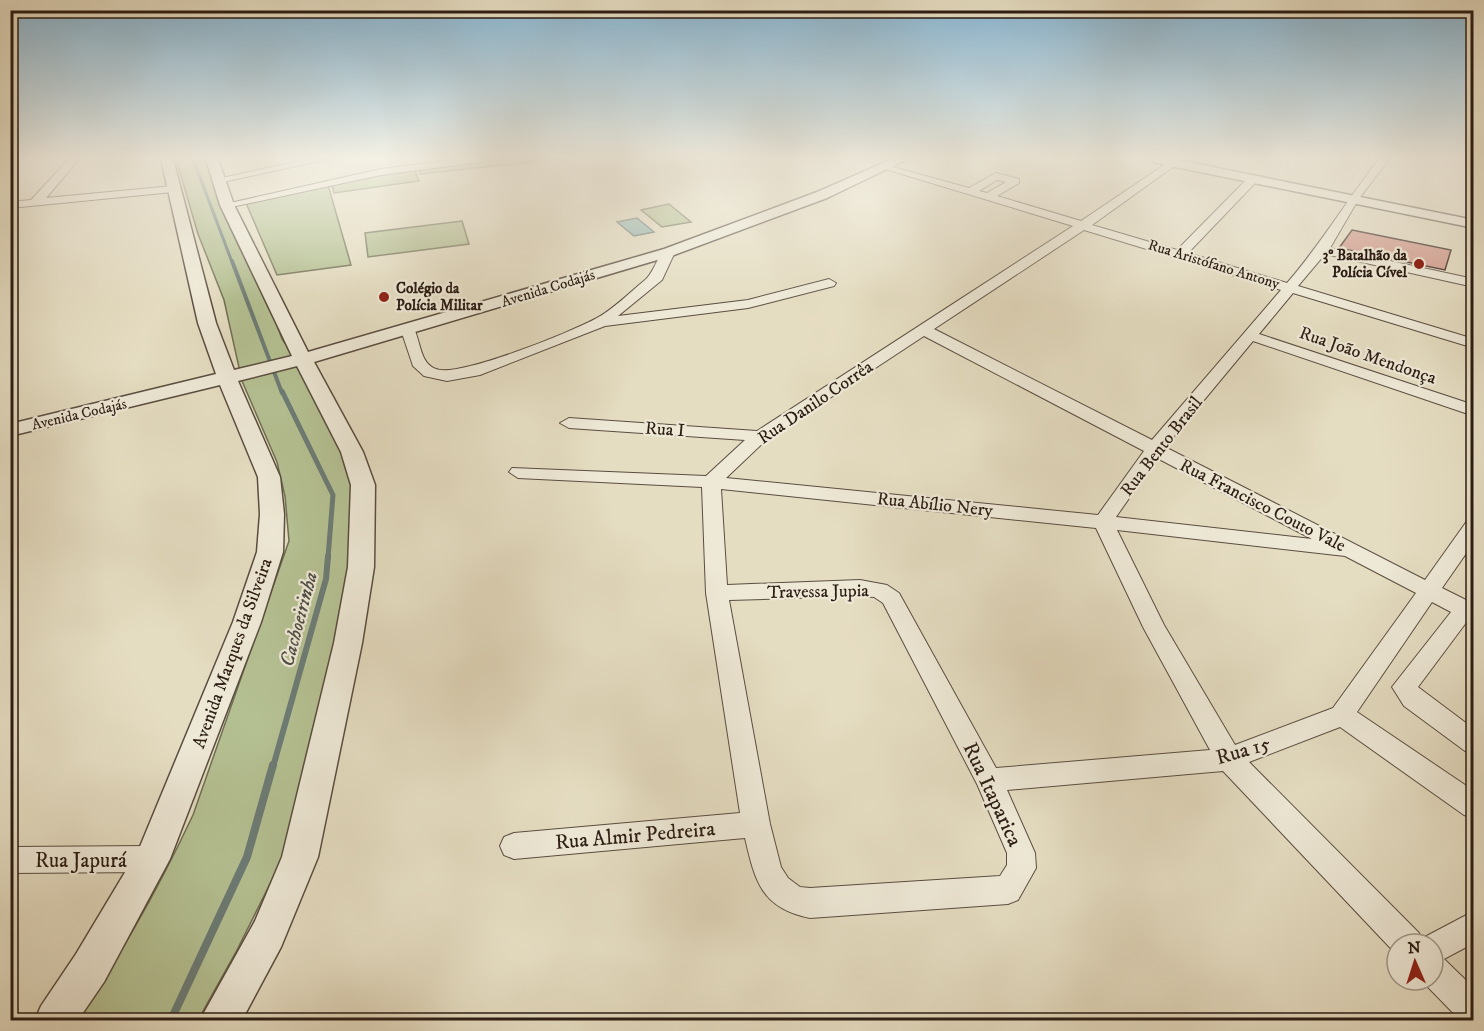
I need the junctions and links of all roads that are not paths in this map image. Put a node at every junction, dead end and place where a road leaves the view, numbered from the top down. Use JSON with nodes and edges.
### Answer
{"nodes":[{"id":1,"x":178,"y":207,"type":"edge"},
{"id":2,"x":228,"y":207,"type":"edge"},
{"id":3,"x":789,"y":207,"type":"edge"},
{"id":4,"x":1025,"y":207,"type":"edge"},
{"id":5,"x":1111,"y":207,"type":"edge"},
{"id":6,"x":1226,"y":207,"type":"edge"},
{"id":7,"x":1348,"y":207,"type":"edge"},
{"id":8,"x":1392,"y":207,"type":"edge"},
{"id":9,"x":1473,"y":224,"type":"edge"},
{"id":10,"x":1085,"y":225,"type":"junction"},
{"id":11,"x":1322,"y":250,"type":"junction"},
{"id":12,"x":669,"y":252,"type":"junction"},
{"id":13,"x":1180,"y":254,"type":"junction"},
{"id":14,"x":829,"y":283,"type":"dead end"},
{"id":15,"x":1473,"y":283,"type":"edge"},
{"id":16,"x":1292,"y":288,"type":"junction"},
{"id":17,"x":602,"y":322,"type":"junction"},
{"id":18,"x":408,"y":330,"type":"junction"},
{"id":19,"x":924,"y":330,"type":"junction"},
{"id":20,"x":1251,"y":336,"type":"junction"},
{"id":21,"x":1473,"y":344,"type":"edge"},
{"id":22,"x":297,"y":361,"type":"junction"},
{"id":23,"x":235,"y":376,"type":"junction"},
{"id":24,"x":1473,"y":411,"type":"edge"},
{"id":25,"x":569,"y":423,"type":"dead end"},
{"id":26,"x":10,"y":430,"type":"edge"},
{"id":27,"x":760,"y":436,"type":"junction"},
{"id":28,"x":1154,"y":449,"type":"junction"},
{"id":29,"x":518,"y":472,"type":"dead end"},
{"id":30,"x":711,"y":482,"type":"junction"},
{"id":31,"x":1103,"y":522,"type":"junction"},
{"id":32,"x":1473,"y":526,"type":"edge"},
{"id":33,"x":1351,"y":550,"type":"junction"},
{"id":34,"x":1428,"y":591,"type":"junction"},
{"id":35,"x":717,"y":593,"type":"junction"},
{"id":36,"x":1469,"y":612,"type":"edge"},
{"id":37,"x":904,"y":619,"type":"joint"},
{"id":38,"x":1342,"y":715,"type":"junction"},
{"id":39,"x":1473,"y":743,"type":"edge"},
{"id":40,"x":1229,"y":759,"type":"junction"},
{"id":41,"x":989,"y":780,"type":"junction"},
{"id":42,"x":1473,"y":806,"type":"edge"},
{"id":43,"x":756,"y":824,"type":"junction"},
{"id":44,"x":514,"y":846,"type":"dead end"},
{"id":45,"x":153,"y":859,"type":"junction"},
{"id":46,"x":10,"y":860,"type":"edge"},
{"id":47,"x":1473,"y":926,"type":"edge"},
{"id":48,"x":1396,"y":932,"type":"edge"},
{"id":49,"x":1445,"y":941,"type":"edge"},
{"id":50,"x":1445,"y":983,"type":"edge"},
{"id":51,"x":1473,"y":1012,"type":"edge"},
{"id":52,"x":55,"y":1020,"type":"edge"},
{"id":53,"x":220,"y":1020,"type":"edge"}],
"edges":[{"from":1,"to":23,"type":"street","name":"Avenida Marques da Silveira"},
{"from":2,"to":22,"type":"street"},
{"from":3,"to":12,"type":"street","name":"Avenida Codajás"},
{"from":4,"to":10,"type":"street","name":"Rua Aristófano Antony"},
{"from":5,"to":10,"type":"street","name":"Rua Danilo Corrêa"},
{"from":6,"to":13,"type":"street"},
{"from":7,"to":11,"type":"street","name":"Rua Bento Brasil"},
{"from":8,"to":9,"type":"street"},
{"from":10,"to":13,"type":"street","name":"Rua Aristófano Antony"},
{"from":10,"to":19,"type":"street","name":"Rua Danilo Corrêa"},
{"from":11,"to":15,"type":"street"},
{"from":11,"to":16,"type":"street","name":"Rua Bento Brasil"},
{"from":12,"to":17,"type":"street"},
{"from":12,"to":18,"type":"street","name":"Avenida Codajás"},
{"from":13,"to":16,"type":"street","name":"Rua Aristófano Antony"},
{"from":14,"to":17,"type":"street"},
{"from":16,"to":20,"type":"street","name":"Rua Bento Brasil"},
{"from":16,"to":21,"type":"street","name":"Rua Aristófano Antony"},
{"from":17,"to":18,"type":"street"},
{"from":18,"to":22,"type":"street","name":"Avenida Codajás"},
{"from":19,"to":27,"type":"street","name":"Rua Danilo Corrêa"},
{"from":19,"to":28,"type":"street","name":"Rua Francisco Couto Vale"},
{"from":20,"to":24,"type":"street","name":"Rua João Mendonça"},
{"from":20,"to":28,"type":"street","name":"Rua Bento Brasil"},
{"from":22,"to":23,"type":"street","name":"Avenida Codajás"},
{"from":22,"to":53,"type":"street"},
{"from":23,"to":26,"type":"street","name":"Avenida Codajás"},
{"from":23,"to":45,"type":"street","name":"Avenida Marques da Silveira"},
{"from":25,"to":27,"type":"street","name":"Rua I"},
{"from":27,"to":30,"type":"street","name":"Rua Danilo Corrêa"},
{"from":28,"to":31,"type":"street","name":"Rua Bento Brasil"},
{"from":28,"to":33,"type":"street","name":"Rua Francisco Couto Vale"},
{"from":29,"to":30,"type":"street","name":"Rua Abílio Nery"},
{"from":30,"to":31,"type":"street","name":"Rua Abílio Nery"},
{"from":30,"to":35,"type":"street"},
{"from":31,"to":33,"type":"street","name":"Rua Abílio Nery"},
{"from":31,"to":40,"type":"street"},
{"from":32,"to":34,"type":"street"},
{"from":33,"to":34,"type":"street","name":"Rua Francisco Couto Vale"},
{"from":34,"to":36,"type":"street","name":"Rua Francisco Couto Vale"},
{"from":34,"to":38,"type":"street"},
{"from":35,"to":37,"type":"street","name":"Travessa Jupia"},
{"from":35,"to":43,"type":"street"},
{"from":36,"to":39,"type":"street"},
{"from":37,"to":41,"type":"street","name":"Rua Itaparica"},
{"from":38,"to":40,"type":"street","name":"Rua 15"},
{"from":38,"to":42,"type":"street"},
{"from":40,"to":41,"type":"street","name":"Rua 15"},
{"from":40,"to":48,"type":"street"},
{"from":41,"to":43,"type":"street","name":"Rua Itaparica"},
{"from":43,"to":44,"type":"street","name":"Rua Almir Pedreira"},
{"from":45,"to":46,"type":"street","name":"Rua Japurá"},
{"from":45,"to":52,"type":"street","name":"Avenida Marques da Silveira"},
{"from":47,"to":49,"type":"street"},
{"from":50,"to":51,"type":"street"}]}
